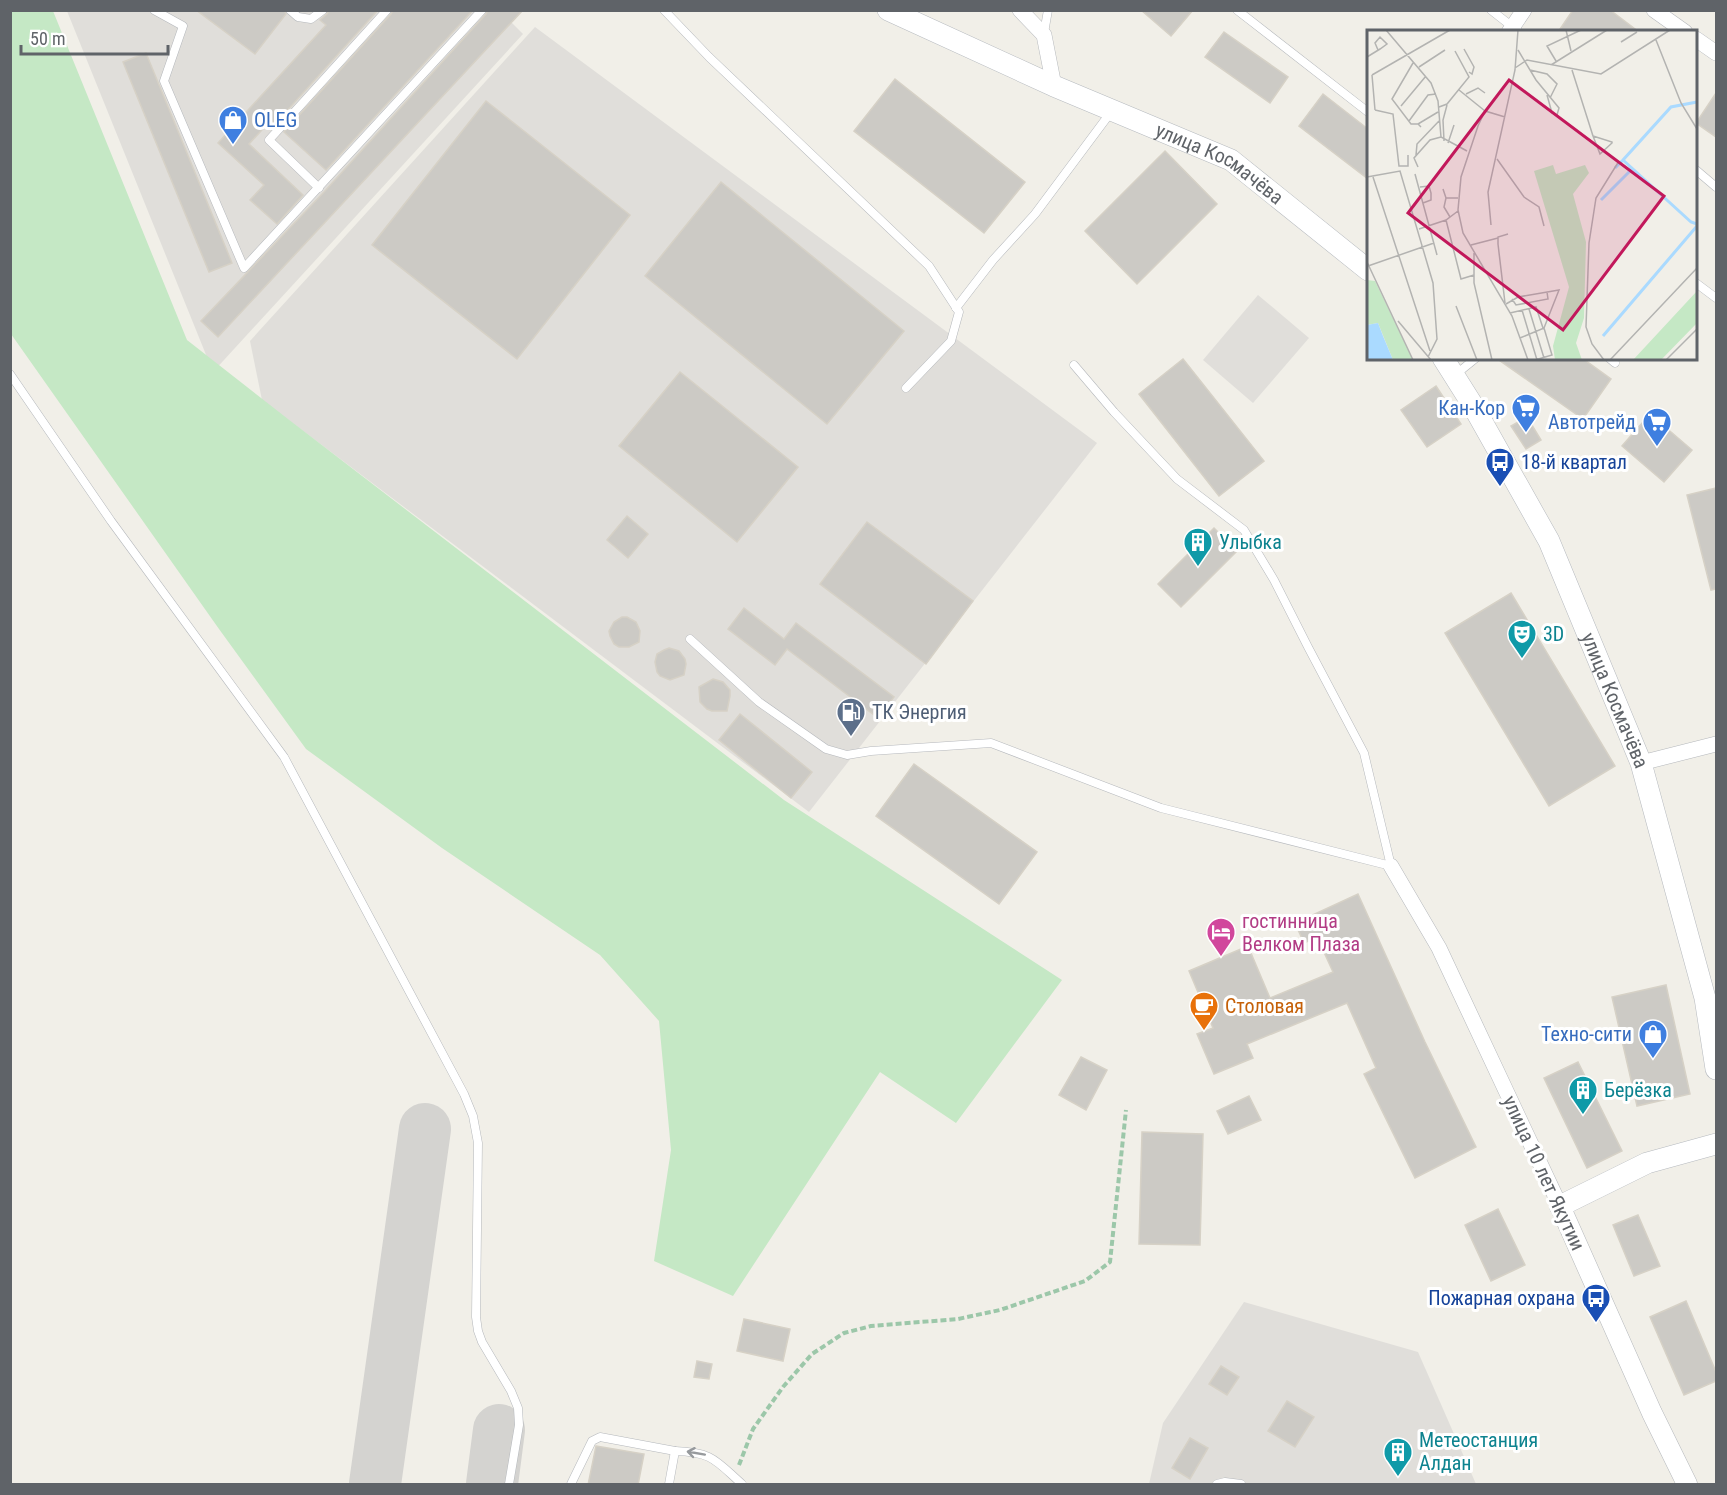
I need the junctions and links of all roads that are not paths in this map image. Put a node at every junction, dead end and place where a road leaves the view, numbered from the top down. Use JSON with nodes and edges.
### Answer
{"nodes":[{"id":1,"x":154,"y":10,"type":"edge"},
{"id":2,"x":290,"y":10,"type":"edge"},
{"id":3,"x":323,"y":10,"type":"edge"},
{"id":4,"x":387,"y":10,"type":"edge"},
{"id":5,"x":482,"y":10,"type":"edge"},
{"id":6,"x":664,"y":10,"type":"edge"},
{"id":7,"x":888,"y":10,"type":"edge"},
{"id":8,"x":1020,"y":10,"type":"edge"},
{"id":9,"x":1048,"y":10,"type":"edge"},
{"id":10,"x":1237,"y":10,"type":"edge"},
{"id":11,"x":1491,"y":10,"type":"edge"},
{"id":12,"x":1524,"y":10,"type":"edge"},
{"id":13,"x":1654,"y":10,"type":"edge"},
{"id":14,"x":1513,"y":30,"type":"edge"},
{"id":15,"x":1682,"y":30,"type":"edge"},
{"id":16,"x":1044,"y":35,"type":"junction"},
{"id":17,"x":1697,"y":40,"type":"edge"},
{"id":18,"x":1716,"y":53,"type":"edge"},
{"id":19,"x":1054,"y":86,"type":"junction"},
{"id":20,"x":1112,"y":110,"type":"junction"},
{"id":21,"x":1367,"y":111,"type":"edge"},
{"id":22,"x":1697,"y":172,"type":"edge"},
{"id":23,"x":1716,"y":187,"type":"edge"},
{"id":24,"x":319,"y":188,"type":"junction"},
{"id":25,"x":1367,"y":269,"type":"edge"},
{"id":26,"x":1697,"y":284,"type":"edge"},
{"id":27,"x":1716,"y":298,"type":"edge"},
{"id":28,"x":956,"y":308,"type":"junction"},
{"id":29,"x":1470,"y":360,"type":"edge"},
{"id":30,"x":1074,"y":365,"type":"dead end"},
{"id":31,"x":1449,"y":367,"type":"edge"},
{"id":32,"x":10,"y":374,"type":"edge"},
{"id":33,"x":906,"y":388,"type":"dead end"},
{"id":34,"x":690,"y":639,"type":"dead end"},
{"id":35,"x":1716,"y":744,"type":"edge"},
{"id":36,"x":1641,"y":763,"type":"junction"},
{"id":37,"x":1391,"y":866,"type":"junction"},
{"id":38,"x":1716,"y":1069,"type":"edge"},
{"id":39,"x":1716,"y":1144,"type":"edge"},
{"id":40,"x":1560,"y":1206,"type":"junction"},
{"id":41,"x":675,"y":1451,"type":"junction"},
{"id":42,"x":741,"y":1483,"type":"edge"},
{"id":43,"x":509,"y":1485,"type":"edge"},
{"id":44,"x":571,"y":1485,"type":"edge"},
{"id":45,"x":669,"y":1485,"type":"edge"},
{"id":46,"x":1217,"y":1485,"type":"edge"},
{"id":47,"x":1241,"y":1485,"type":"edge"},
{"id":48,"x":1687,"y":1485,"type":"edge"}],
"edges":[{"from":1,"to":24,"type":"lane"},
{"from":2,"to":3,"type":"lane"},
{"from":4,"to":24,"type":"lane"},
{"from":5,"to":24,"type":"lane"},
{"from":6,"to":28,"type":"lane"},
{"from":7,"to":19,"type":"main road","name":"улица Космачёва"},
{"from":8,"to":16,"type":"street"},
{"from":9,"to":16,"type":"lane"},
{"from":10,"to":21,"type":"lane"},
{"from":11,"to":14,"type":"lane"},
{"from":12,"to":14,"type":"street"},
{"from":13,"to":15,"type":"street"},
{"from":16,"to":19,"type":"street"},
{"from":17,"to":18,"type":"street"},
{"from":19,"to":20,"type":"main road","name":"улица Космачёва"},
{"from":20,"to":25,"type":"main road","name":"улица Космачёва"},
{"from":20,"to":28,"type":"lane"},
{"from":22,"to":23,"type":"lane"},
{"from":26,"to":27,"type":"lane"},
{"from":28,"to":33,"type":"lane"},
{"from":29,"to":31,"type":"lane"},
{"from":30,"to":37,"type":"lane"},
{"from":31,"to":36,"type":"main road","name":"улица Космачёва"},
{"from":32,"to":43,"type":"lane"},
{"from":34,"to":37,"type":"lane"},
{"from":35,"to":36,"type":"street"},
{"from":36,"to":38,"type":"main road","name":"улица Космачёва"},
{"from":37,"to":40,"type":"street","name":"улица 10 лет Якутии"},
{"from":39,"to":40,"type":"main road"},
{"from":40,"to":48,"type":"street","name":"улица 10 лет Якутии"},
{"from":42,"to":41,"type":"lane","one_way":true},
{"from":41,"to":44,"type":"lane"},
{"from":41,"to":45,"type":"lane"},
{"from":46,"to":47,"type":"lane"}]}
